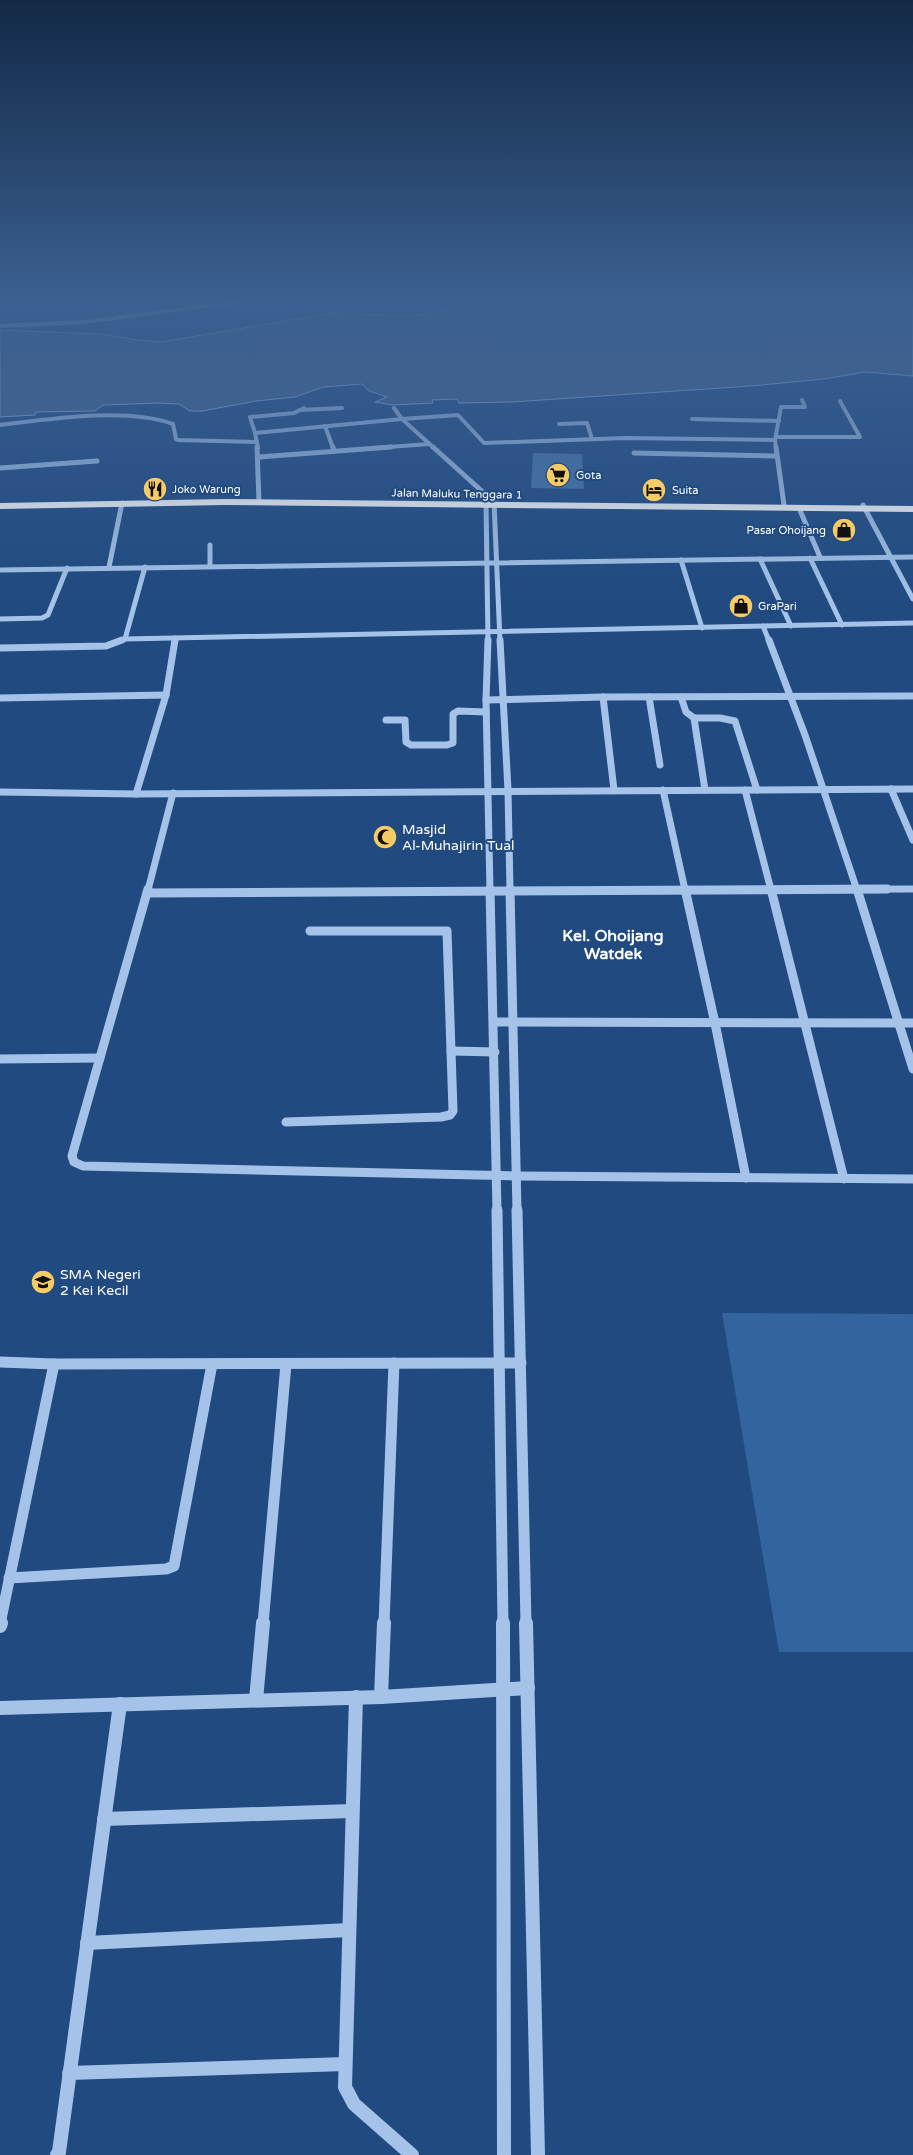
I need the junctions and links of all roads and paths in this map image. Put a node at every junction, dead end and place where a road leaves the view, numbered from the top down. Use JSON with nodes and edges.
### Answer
{"nodes":[{"id":1,"x":802,"y":400,"type":"dead end"},
{"id":2,"x":840,"y":401,"type":"dead end"},
{"id":3,"x":342,"y":408,"type":"dead end"},
{"id":4,"x":394,"y":408,"type":"dead end"},
{"id":5,"x":294,"y":413,"type":"junction"},
{"id":6,"x":402,"y":419,"type":"junction"},
{"id":7,"x":692,"y":419,"type":"dead end"},
{"id":8,"x":779,"y":421,"type":"junction"},
{"id":9,"x":559,"y":424,"type":"dead end"},
{"id":10,"x":0,"y":425,"type":"edge"},
{"id":11,"x":325,"y":426,"type":"junction"},
{"id":12,"x":300,"y":428,"type":"junction"},
{"id":13,"x":255,"y":433,"type":"junction"},
{"id":14,"x":775,"y":438,"type":"junction"},
{"id":15,"x":592,"y":439,"type":"junction"},
{"id":16,"x":256,"y":442,"type":"junction"},
{"id":17,"x":429,"y":444,"type":"junction"},
{"id":18,"x":334,"y":451,"type":"junction"},
{"id":19,"x":634,"y":453,"type":"dead end"},
{"id":20,"x":776,"y":456,"type":"junction"},
{"id":21,"x":259,"y":457,"type":"junction"},
{"id":22,"x":97,"y":461,"type":"dead end"},
{"id":23,"x":0,"y":468,"type":"edge"},
{"id":24,"x":259,"y":501,"type":"junction"},
{"id":25,"x":122,"y":503,"type":"junction"},
{"id":26,"x":489,"y":503,"type":"junction"},
{"id":27,"x":0,"y":504,"type":"edge"},
{"id":28,"x":784,"y":505,"type":"junction"},
{"id":29,"x":864,"y":507,"type":"junction"},
{"id":30,"x":913,"y":507,"type":"edge"},
{"id":31,"x":800,"y":508,"type":"junction"},
{"id":32,"x":210,"y":545,"type":"dead end"},
{"id":33,"x":890,"y":556,"type":"junction"},
{"id":34,"x":913,"y":557,"type":"edge"},
{"id":35,"x":760,"y":558,"type":"junction"},
{"id":36,"x":810,"y":558,"type":"junction"},
{"id":37,"x":820,"y":558,"type":"junction"},
{"id":38,"x":681,"y":560,"type":"junction"},
{"id":39,"x":486,"y":562,"type":"junction"},
{"id":40,"x":497,"y":562,"type":"junction"},
{"id":41,"x":210,"y":566,"type":"junction"},
{"id":42,"x":109,"y":567,"type":"junction"},
{"id":43,"x":144,"y":567,"type":"junction"},
{"id":44,"x":67,"y":568,"type":"junction"},
{"id":45,"x":0,"y":570,"type":"edge"},
{"id":46,"x":913,"y":599,"type":"edge"},
{"id":47,"x":0,"y":619,"type":"edge"},
{"id":48,"x":913,"y":623,"type":"edge"},
{"id":49,"x":842,"y":625,"type":"junction"},
{"id":50,"x":763,"y":626,"type":"junction"},
{"id":51,"x":791,"y":626,"type":"junction"},
{"id":52,"x":702,"y":628,"type":"junction"},
{"id":53,"x":488,"y":631,"type":"junction"},
{"id":54,"x":501,"y":631,"type":"junction"},
{"id":55,"x":175,"y":638,"type":"junction"},
{"id":56,"x":124,"y":639,"type":"junction"},
{"id":57,"x":0,"y":648,"type":"edge"},
{"id":58,"x":166,"y":695,"type":"junction"},
{"id":59,"x":681,"y":696,"type":"junction"},
{"id":60,"x":791,"y":696,"type":"junction"},
{"id":61,"x":913,"y":696,"type":"edge"},
{"id":62,"x":603,"y":697,"type":"junction"},
{"id":63,"x":649,"y":697,"type":"junction"},
{"id":64,"x":0,"y":698,"type":"edge"},
{"id":65,"x":502,"y":699,"type":"junction"},
{"id":66,"x":486,"y":700,"type":"junction"},
{"id":67,"x":486,"y":712,"type":"junction"},
{"id":68,"x":694,"y":718,"type":"junction"},
{"id":69,"x":386,"y":720,"type":"dead end"},
{"id":70,"x":660,"y":765,"type":"dead end"},
{"id":71,"x":892,"y":789,"type":"junction"},
{"id":72,"x":913,"y":789,"type":"edge"},
{"id":73,"x":488,"y":790,"type":"junction"},
{"id":74,"x":508,"y":790,"type":"junction"},
{"id":75,"x":614,"y":790,"type":"junction"},
{"id":76,"x":663,"y":790,"type":"junction"},
{"id":77,"x":705,"y":790,"type":"junction"},
{"id":78,"x":745,"y":790,"type":"junction"},
{"id":79,"x":757,"y":790,"type":"junction"},
{"id":80,"x":825,"y":790,"type":"junction"},
{"id":81,"x":0,"y":792,"type":"edge"},
{"id":82,"x":172,"y":793,"type":"junction"},
{"id":83,"x":136,"y":794,"type":"junction"},
{"id":84,"x":913,"y":840,"type":"edge"},
{"id":85,"x":913,"y":889,"type":"edge"},
{"id":86,"x":490,"y":890,"type":"junction"},
{"id":87,"x":772,"y":890,"type":"junction"},
{"id":88,"x":857,"y":890,"type":"junction"},
{"id":89,"x":510,"y":891,"type":"junction"},
{"id":90,"x":686,"y":891,"type":"junction"},
{"id":91,"x":147,"y":893,"type":"junction"},
{"id":92,"x":310,"y":931,"type":"dead end"},
{"id":93,"x":494,"y":1022,"type":"junction"},
{"id":94,"x":512,"y":1023,"type":"junction"},
{"id":95,"x":715,"y":1023,"type":"junction"},
{"id":96,"x":804,"y":1023,"type":"junction"},
{"id":97,"x":899,"y":1023,"type":"junction"},
{"id":98,"x":913,"y":1023,"type":"edge"},
{"id":99,"x":451,"y":1051,"type":"junction"},
{"id":100,"x":495,"y":1052,"type":"junction"},
{"id":101,"x":100,"y":1058,"type":"junction"},
{"id":102,"x":0,"y":1059,"type":"edge"},
{"id":103,"x":913,"y":1069,"type":"edge"},
{"id":104,"x":286,"y":1122,"type":"dead end"},
{"id":105,"x":498,"y":1175,"type":"junction"},
{"id":106,"x":518,"y":1176,"type":"junction"},
{"id":107,"x":746,"y":1178,"type":"junction"},
{"id":108,"x":844,"y":1179,"type":"junction"},
{"id":109,"x":913,"y":1179,"type":"edge"},
{"id":110,"x":0,"y":1362,"type":"edge"},
{"id":111,"x":394,"y":1363,"type":"junction"},
{"id":112,"x":498,"y":1363,"type":"junction"},
{"id":113,"x":521,"y":1363,"type":"junction"},
{"id":114,"x":54,"y":1364,"type":"junction"},
{"id":115,"x":212,"y":1364,"type":"junction"},
{"id":116,"x":286,"y":1364,"type":"junction"},
{"id":117,"x":9,"y":1578,"type":"junction"},
{"id":118,"x":0,"y":1626,"type":"edge"},
{"id":119,"x":528,"y":1688,"type":"junction"},
{"id":120,"x":503,"y":1689,"type":"junction"},
{"id":121,"x":356,"y":1697,"type":"junction"},
{"id":122,"x":382,"y":1697,"type":"junction"},
{"id":123,"x":256,"y":1700,"type":"junction"},
{"id":124,"x":120,"y":1704,"type":"junction"},
{"id":125,"x":0,"y":1708,"type":"edge"},
{"id":126,"x":352,"y":1811,"type":"junction"},
{"id":127,"x":104,"y":1819,"type":"junction"},
{"id":128,"x":349,"y":1930,"type":"junction"},
{"id":129,"x":87,"y":1943,"type":"junction"},
{"id":130,"x":345,"y":2064,"type":"junction"},
{"id":131,"x":69,"y":2073,"type":"junction"},
{"id":132,"x":57,"y":2155,"type":"edge"},
{"id":133,"x":412,"y":2155,"type":"edge"},
{"id":134,"x":504,"y":2155,"type":"edge"},
{"id":135,"x":538,"y":2155,"type":"edge"}],
"edges":[{"from":1,"to":8,"type":"street"},
{"from":2,"to":14,"type":"street"},
{"from":3,"to":5,"type":"street"},
{"from":4,"to":6,"type":"street"},
{"from":5,"to":12,"type":"street"},
{"from":5,"to":13,"type":"street"},
{"from":6,"to":11,"type":"street"},
{"from":6,"to":15,"type":"street"},
{"from":6,"to":17,"type":"street"},
{"from":7,"to":8,"type":"street"},
{"from":8,"to":14,"type":"street"},
{"from":9,"to":15,"type":"street"},
{"from":10,"to":16,"type":"street"},
{"from":11,"to":12,"type":"street"},
{"from":11,"to":18,"type":"street"},
{"from":12,"to":13,"type":"street"},
{"from":13,"to":16,"type":"street"},
{"from":14,"to":15,"type":"street"},
{"from":14,"to":20,"type":"street"},
{"from":16,"to":21,"type":"street"},
{"from":17,"to":18,"type":"street"},
{"from":17,"to":26,"type":"street"},
{"from":18,"to":21,"type":"street"},
{"from":19,"to":20,"type":"street"},
{"from":20,"to":28,"type":"street"},
{"from":21,"to":24,"type":"street"},
{"from":22,"to":23,"type":"street"},
{"from":24,"to":25,"type":"highway","name":"Jalan Maluku Tenggara 1"},
{"from":24,"to":26,"type":"highway","name":"Jalan Maluku Tenggara 1"},
{"from":24,"to":27,"type":"highway","name":"Jalan Maluku Tenggara 1"},
{"from":25,"to":27,"type":"highway","name":"Jalan Maluku Tenggara 1"},
{"from":25,"to":42,"type":"street"},
{"from":26,"to":28,"type":"highway","name":"Jalan Maluku Tenggara 1"},
{"from":26,"to":31,"type":"highway","name":"Jalan Maluku Tenggara 1"},
{"from":26,"to":39,"type":"street"},
{"from":26,"to":40,"type":"street"},
{"from":28,"to":29,"type":"highway","name":"Jalan Maluku Tenggara 1"},
{"from":29,"to":30,"type":"highway","name":"Jalan Maluku Tenggara 1"},
{"from":29,"to":31,"type":"highway","name":"Jalan Maluku Tenggara 1"},
{"from":29,"to":33,"type":"street"},
{"from":31,"to":37,"type":"street"},
{"from":32,"to":41,"type":"street"},
{"from":33,"to":34,"type":"street"},
{"from":33,"to":37,"type":"street"},
{"from":33,"to":46,"type":"street"},
{"from":35,"to":36,"type":"street"},
{"from":35,"to":38,"type":"street"},
{"from":35,"to":51,"type":"street"},
{"from":36,"to":37,"type":"street"},
{"from":36,"to":49,"type":"street"},
{"from":38,"to":40,"type":"street"},
{"from":38,"to":52,"type":"street"},
{"from":39,"to":40,"type":"street"},
{"from":39,"to":41,"type":"street"},
{"from":39,"to":53,"type":"street"},
{"from":40,"to":54,"type":"street"},
{"from":41,"to":43,"type":"street"},
{"from":42,"to":43,"type":"street"},
{"from":42,"to":44,"type":"street"},
{"from":43,"to":56,"type":"street"},
{"from":44,"to":45,"type":"street"},
{"from":44,"to":47,"type":"street"},
{"from":48,"to":49,"type":"street"},
{"from":49,"to":51,"type":"street"},
{"from":50,"to":51,"type":"street"},
{"from":50,"to":52,"type":"street"},
{"from":50,"to":60,"type":"street"},
{"from":52,"to":54,"type":"street"},
{"from":53,"to":54,"type":"street"},
{"from":53,"to":55,"type":"street"},
{"from":53,"to":66,"type":"street"},
{"from":54,"to":65,"type":"street"},
{"from":55,"to":56,"type":"street"},
{"from":55,"to":58,"type":"street"},
{"from":56,"to":57,"type":"street"},
{"from":58,"to":64,"type":"street"},
{"from":58,"to":83,"type":"street"},
{"from":59,"to":60,"type":"street"},
{"from":59,"to":63,"type":"street"},
{"from":59,"to":68,"type":"street"},
{"from":60,"to":61,"type":"street"},
{"from":60,"to":80,"type":"street"},
{"from":62,"to":63,"type":"street"},
{"from":62,"to":65,"type":"street"},
{"from":62,"to":75,"type":"street"},
{"from":63,"to":70,"type":"street"},
{"from":65,"to":66,"type":"street"},
{"from":65,"to":74,"type":"street"},
{"from":66,"to":67,"type":"street"},
{"from":67,"to":69,"type":"street"},
{"from":67,"to":73,"type":"street"},
{"from":68,"to":77,"type":"street"},
{"from":68,"to":79,"type":"street"},
{"from":71,"to":72,"type":"street"},
{"from":71,"to":80,"type":"street"},
{"from":71,"to":84,"type":"street"},
{"from":73,"to":74,"type":"street"},
{"from":73,"to":82,"type":"street"},
{"from":73,"to":86,"type":"street"},
{"from":74,"to":75,"type":"street"},
{"from":74,"to":89,"type":"street"},
{"from":75,"to":76,"type":"street"},
{"from":76,"to":77,"type":"street"},
{"from":76,"to":90,"type":"street"},
{"from":77,"to":78,"type":"street"},
{"from":78,"to":79,"type":"street"},
{"from":78,"to":87,"type":"street"},
{"from":79,"to":80,"type":"street"},
{"from":80,"to":88,"type":"street"},
{"from":81,"to":83,"type":"street"},
{"from":82,"to":83,"type":"street"},
{"from":82,"to":91,"type":"street"},
{"from":85,"to":88,"type":"street"},
{"from":86,"to":89,"type":"street"},
{"from":86,"to":91,"type":"street"},
{"from":86,"to":93,"type":"street"},
{"from":87,"to":88,"type":"street"},
{"from":87,"to":90,"type":"street"},
{"from":87,"to":96,"type":"street"},
{"from":88,"to":97,"type":"street"},
{"from":89,"to":90,"type":"street"},
{"from":89,"to":94,"type":"street"},
{"from":90,"to":95,"type":"street"},
{"from":91,"to":101,"type":"street"},
{"from":92,"to":99,"type":"street"},
{"from":93,"to":94,"type":"street"},
{"from":93,"to":100,"type":"street"},
{"from":94,"to":95,"type":"street"},
{"from":94,"to":106,"type":"street"},
{"from":95,"to":96,"type":"street"},
{"from":95,"to":107,"type":"street"},
{"from":96,"to":97,"type":"street"},
{"from":96,"to":108,"type":"street"},
{"from":97,"to":98,"type":"street"},
{"from":97,"to":103,"type":"street"},
{"from":99,"to":100,"type":"street"},
{"from":99,"to":104,"type":"street"},
{"from":100,"to":105,"type":"street"},
{"from":101,"to":102,"type":"street"},
{"from":101,"to":105,"type":"street"},
{"from":105,"to":106,"type":"street"},
{"from":105,"to":112,"type":"street"},
{"from":106,"to":107,"type":"street"},
{"from":106,"to":113,"type":"street"},
{"from":107,"to":108,"type":"street"},
{"from":108,"to":109,"type":"street"},
{"from":110,"to":114,"type":"street"},
{"from":111,"to":112,"type":"street"},
{"from":111,"to":116,"type":"street"},
{"from":111,"to":122,"type":"street"},
{"from":112,"to":113,"type":"street"},
{"from":112,"to":120,"type":"street"},
{"from":113,"to":119,"type":"street"},
{"from":114,"to":115,"type":"street"},
{"from":114,"to":117,"type":"street"},
{"from":115,"to":116,"type":"street"},
{"from":115,"to":117,"type":"street"},
{"from":116,"to":123,"type":"street"},
{"from":117,"to":118,"type":"street"},
{"from":119,"to":120,"type":"street"},
{"from":119,"to":135,"type":"street"},
{"from":120,"to":122,"type":"street"},
{"from":120,"to":134,"type":"street"},
{"from":121,"to":122,"type":"street"},
{"from":121,"to":123,"type":"street"},
{"from":121,"to":126,"type":"street"},
{"from":123,"to":124,"type":"street"},
{"from":124,"to":125,"type":"street"},
{"from":124,"to":127,"type":"street"},
{"from":126,"to":127,"type":"street"},
{"from":126,"to":128,"type":"street"},
{"from":127,"to":129,"type":"street"},
{"from":128,"to":129,"type":"street"},
{"from":128,"to":130,"type":"street"},
{"from":129,"to":131,"type":"street"},
{"from":130,"to":131,"type":"street"},
{"from":130,"to":133,"type":"street"},
{"from":131,"to":132,"type":"street"}]}
